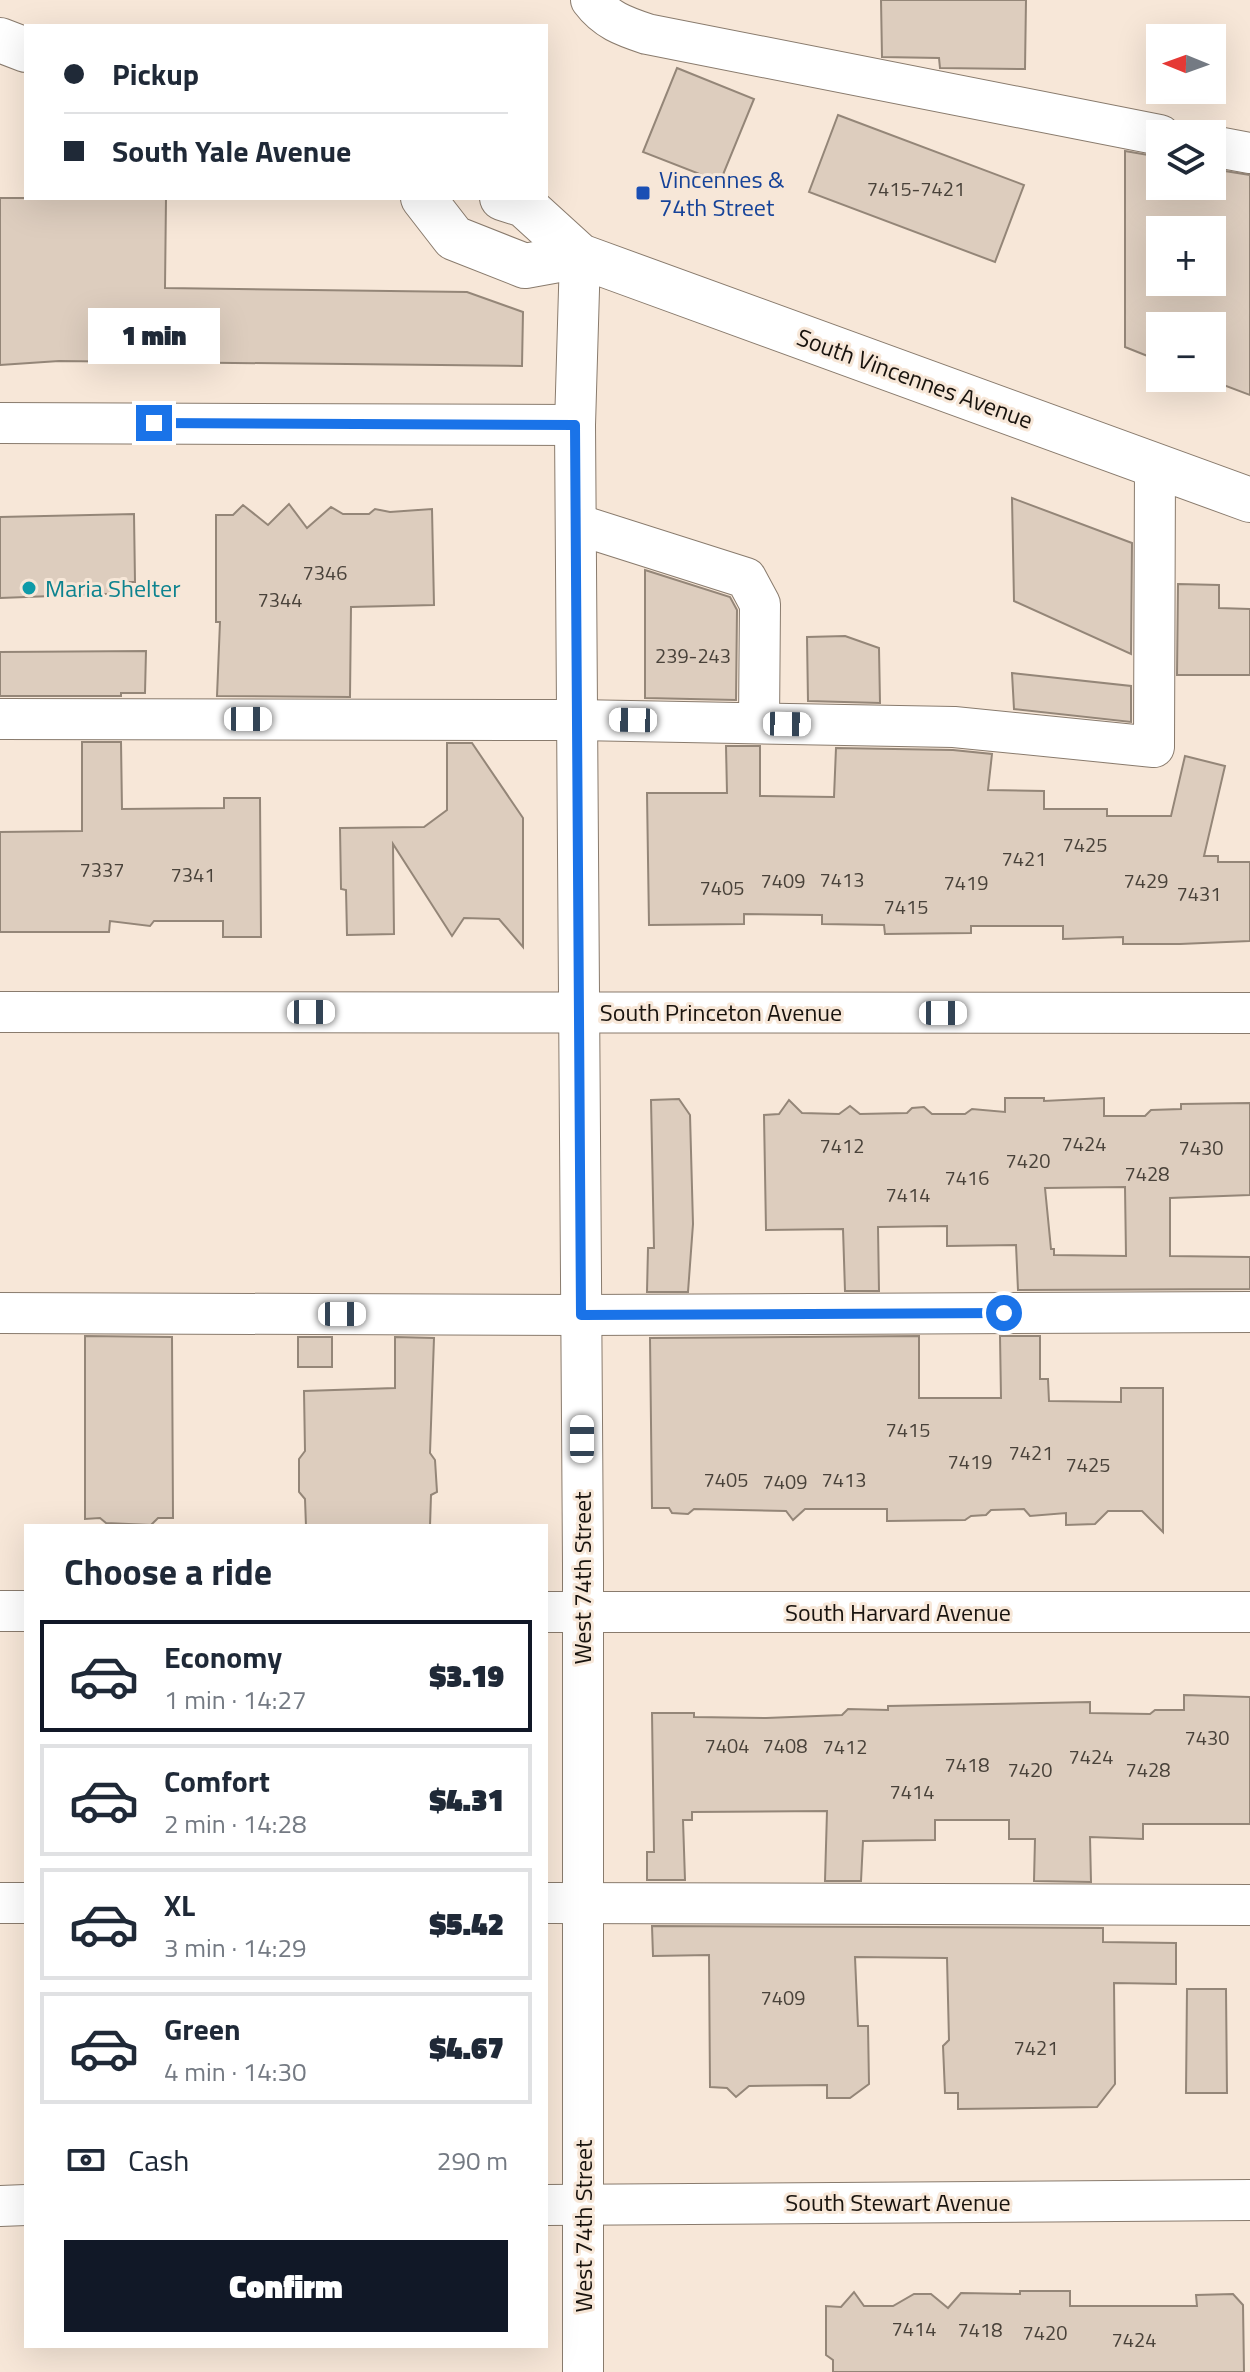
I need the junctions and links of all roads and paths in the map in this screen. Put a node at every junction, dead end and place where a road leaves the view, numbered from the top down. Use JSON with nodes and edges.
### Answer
{"nodes":[{"id":1,"x":591,"y":0,"type":"edge"},
{"id":2,"x":0,"y":40,"type":"edge"},
{"id":3,"x":24,"y":49,"type":"edge"},
{"id":4,"x":1146,"y":132,"type":"edge"},
{"id":5,"x":1226,"y":149,"type":"edge"},
{"id":6,"x":1250,"y":153,"type":"edge"},
{"id":7,"x":425,"y":200,"type":"edge"},
{"id":8,"x":508,"y":200,"type":"edge"},
{"id":9,"x":580,"y":256,"type":"junction"},
{"id":10,"x":0,"y":423,"type":"edge"},
{"id":11,"x":575,"y":425,"type":"junction"},
{"id":12,"x":1155,"y":466,"type":"junction"},
{"id":13,"x":1250,"y":500,"type":"edge"},
{"id":14,"x":576,"y":524,"type":"junction"},
{"id":15,"x":0,"y":719,"type":"edge"},
{"id":16,"x":577,"y":720,"type":"junction"},
{"id":17,"x":759,"y":723,"type":"junction"},
{"id":18,"x":0,"y":1012,"type":"edge"},
{"id":19,"x":579,"y":1012,"type":"junction"},
{"id":20,"x":1250,"y":1013,"type":"edge"},
{"id":21,"x":1250,"y":1312,"type":"edge"},
{"id":22,"x":0,"y":1313,"type":"edge"},
{"id":23,"x":581,"y":1315,"type":"junction"},
{"id":24,"x":0,"y":1611,"type":"edge"},
{"id":25,"x":24,"y":1611,"type":"edge"},
{"id":26,"x":564,"y":1612,"type":"edge"},
{"id":27,"x":1250,"y":1612,"type":"edge"},
{"id":28,"x":0,"y":1903,"type":"edge"},
{"id":29,"x":24,"y":1903,"type":"edge"},
{"id":30,"x":564,"y":1903,"type":"edge"},
{"id":31,"x":1250,"y":1905,"type":"edge"},
{"id":32,"x":1250,"y":2200,"type":"edge"},
{"id":33,"x":564,"y":2204,"type":"edge"},
{"id":34,"x":24,"y":2205,"type":"edge"},
{"id":35,"x":0,"y":2206,"type":"edge"},
{"id":36,"x":583,"y":2372,"type":"edge"}],
"edges":[{"from":1,"to":4,"type":"street"},
{"from":2,"to":3,"type":"main road"},
{"from":5,"to":6,"type":"street"},
{"from":7,"to":9,"type":"main road"},
{"from":8,"to":9,"type":"main road","name":"South Vincennes Avenue"},
{"from":9,"to":11,"type":"street","name":"West 74th Street"},
{"from":9,"to":12,"type":"main road","name":"South Vincennes Avenue"},
{"from":10,"to":11,"type":"street"},
{"from":11,"to":14,"type":"street","name":"West 74th Street"},
{"from":12,"to":13,"type":"main road","name":"South Vincennes Avenue"},
{"from":12,"to":17,"type":"street"},
{"from":14,"to":16,"type":"street","name":"West 74th Street"},
{"from":14,"to":17,"type":"street"},
{"from":15,"to":16,"type":"street"},
{"from":16,"to":17,"type":"street"},
{"from":16,"to":19,"type":"street","name":"West 74th Street"},
{"from":18,"to":19,"type":"street","name":"South Princeton Avenue"},
{"from":19,"to":20,"type":"street","name":"South Princeton Avenue"},
{"from":19,"to":23,"type":"street","name":"West 74th Street"},
{"from":21,"to":23,"type":"street"},
{"from":22,"to":23,"type":"street"},
{"from":23,"to":26,"type":"street","name":"West 74th Street"},
{"from":24,"to":25,"type":"street"},
{"from":26,"to":27,"type":"street","name":"South Harvard Avenue"},
{"from":26,"to":30,"type":"street","name":"West 74th Street"},
{"from":28,"to":29,"type":"street"},
{"from":30,"to":31,"type":"street"},
{"from":30,"to":33,"type":"street","name":"West 74th Street"},
{"from":32,"to":33,"type":"street","name":"South Stewart Avenue"},
{"from":33,"to":36,"type":"street","name":"West 74th Street"},
{"from":34,"to":35,"type":"street"}]}
